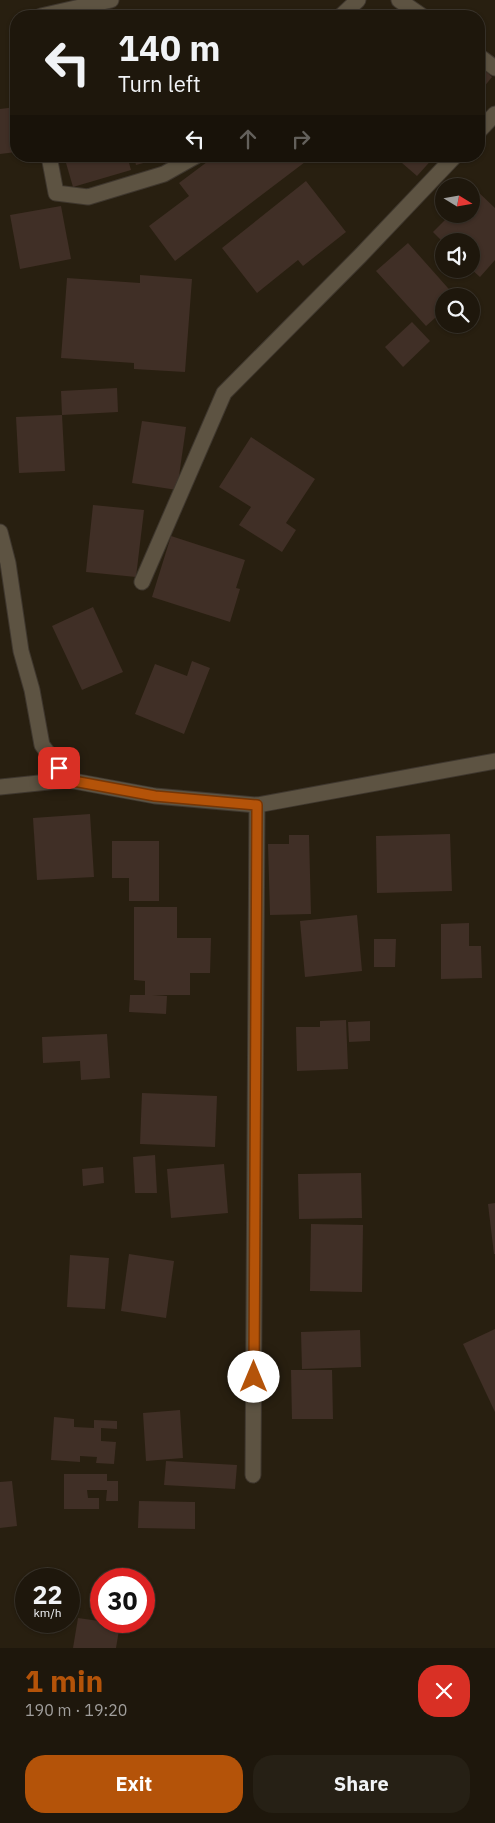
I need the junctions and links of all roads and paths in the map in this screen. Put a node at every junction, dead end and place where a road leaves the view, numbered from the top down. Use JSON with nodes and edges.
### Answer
{"nodes":[{"id":1,"x":111,"y":0,"type":"edge"},
{"id":2,"x":358,"y":0,"type":"edge"},
{"id":3,"x":399,"y":0,"type":"edge"},
{"id":4,"x":68,"y":10,"type":"edge"},
{"id":5,"x":347,"y":10,"type":"edge"},
{"id":6,"x":413,"y":10,"type":"edge"},
{"id":7,"x":495,"y":114,"type":"edge"},
{"id":8,"x":485,"y":125,"type":"edge"},
{"id":9,"x":51,"y":162,"type":"edge"},
{"id":10,"x":185,"y":162,"type":"edge"},
{"id":11,"x":449,"y":162,"type":"edge"},
{"id":12,"x":0,"y":532,"type":"edge"},
{"id":13,"x":142,"y":582,"type":"dead end"},
{"id":14,"x":495,"y":762,"type":"edge"},
{"id":15,"x":68,"y":780,"type":"junction"},
{"id":16,"x":0,"y":787,"type":"edge"},
{"id":17,"x":257,"y":805,"type":"junction"},
{"id":18,"x":253,"y":1475,"type":"dead end"}],
"edges":[{"from":1,"to":4,"type":"street"},
{"from":2,"to":5,"type":"street"},
{"from":3,"to":6,"type":"street"},
{"from":7,"to":8,"type":"street"},
{"from":9,"to":10,"type":"street"},
{"from":11,"to":13,"type":"street"},
{"from":12,"to":15,"type":"street"},
{"from":14,"to":17,"type":"street"},
{"from":15,"to":16,"type":"street"},
{"from":15,"to":17,"type":"street"},
{"from":17,"to":18,"type":"street"}]}
